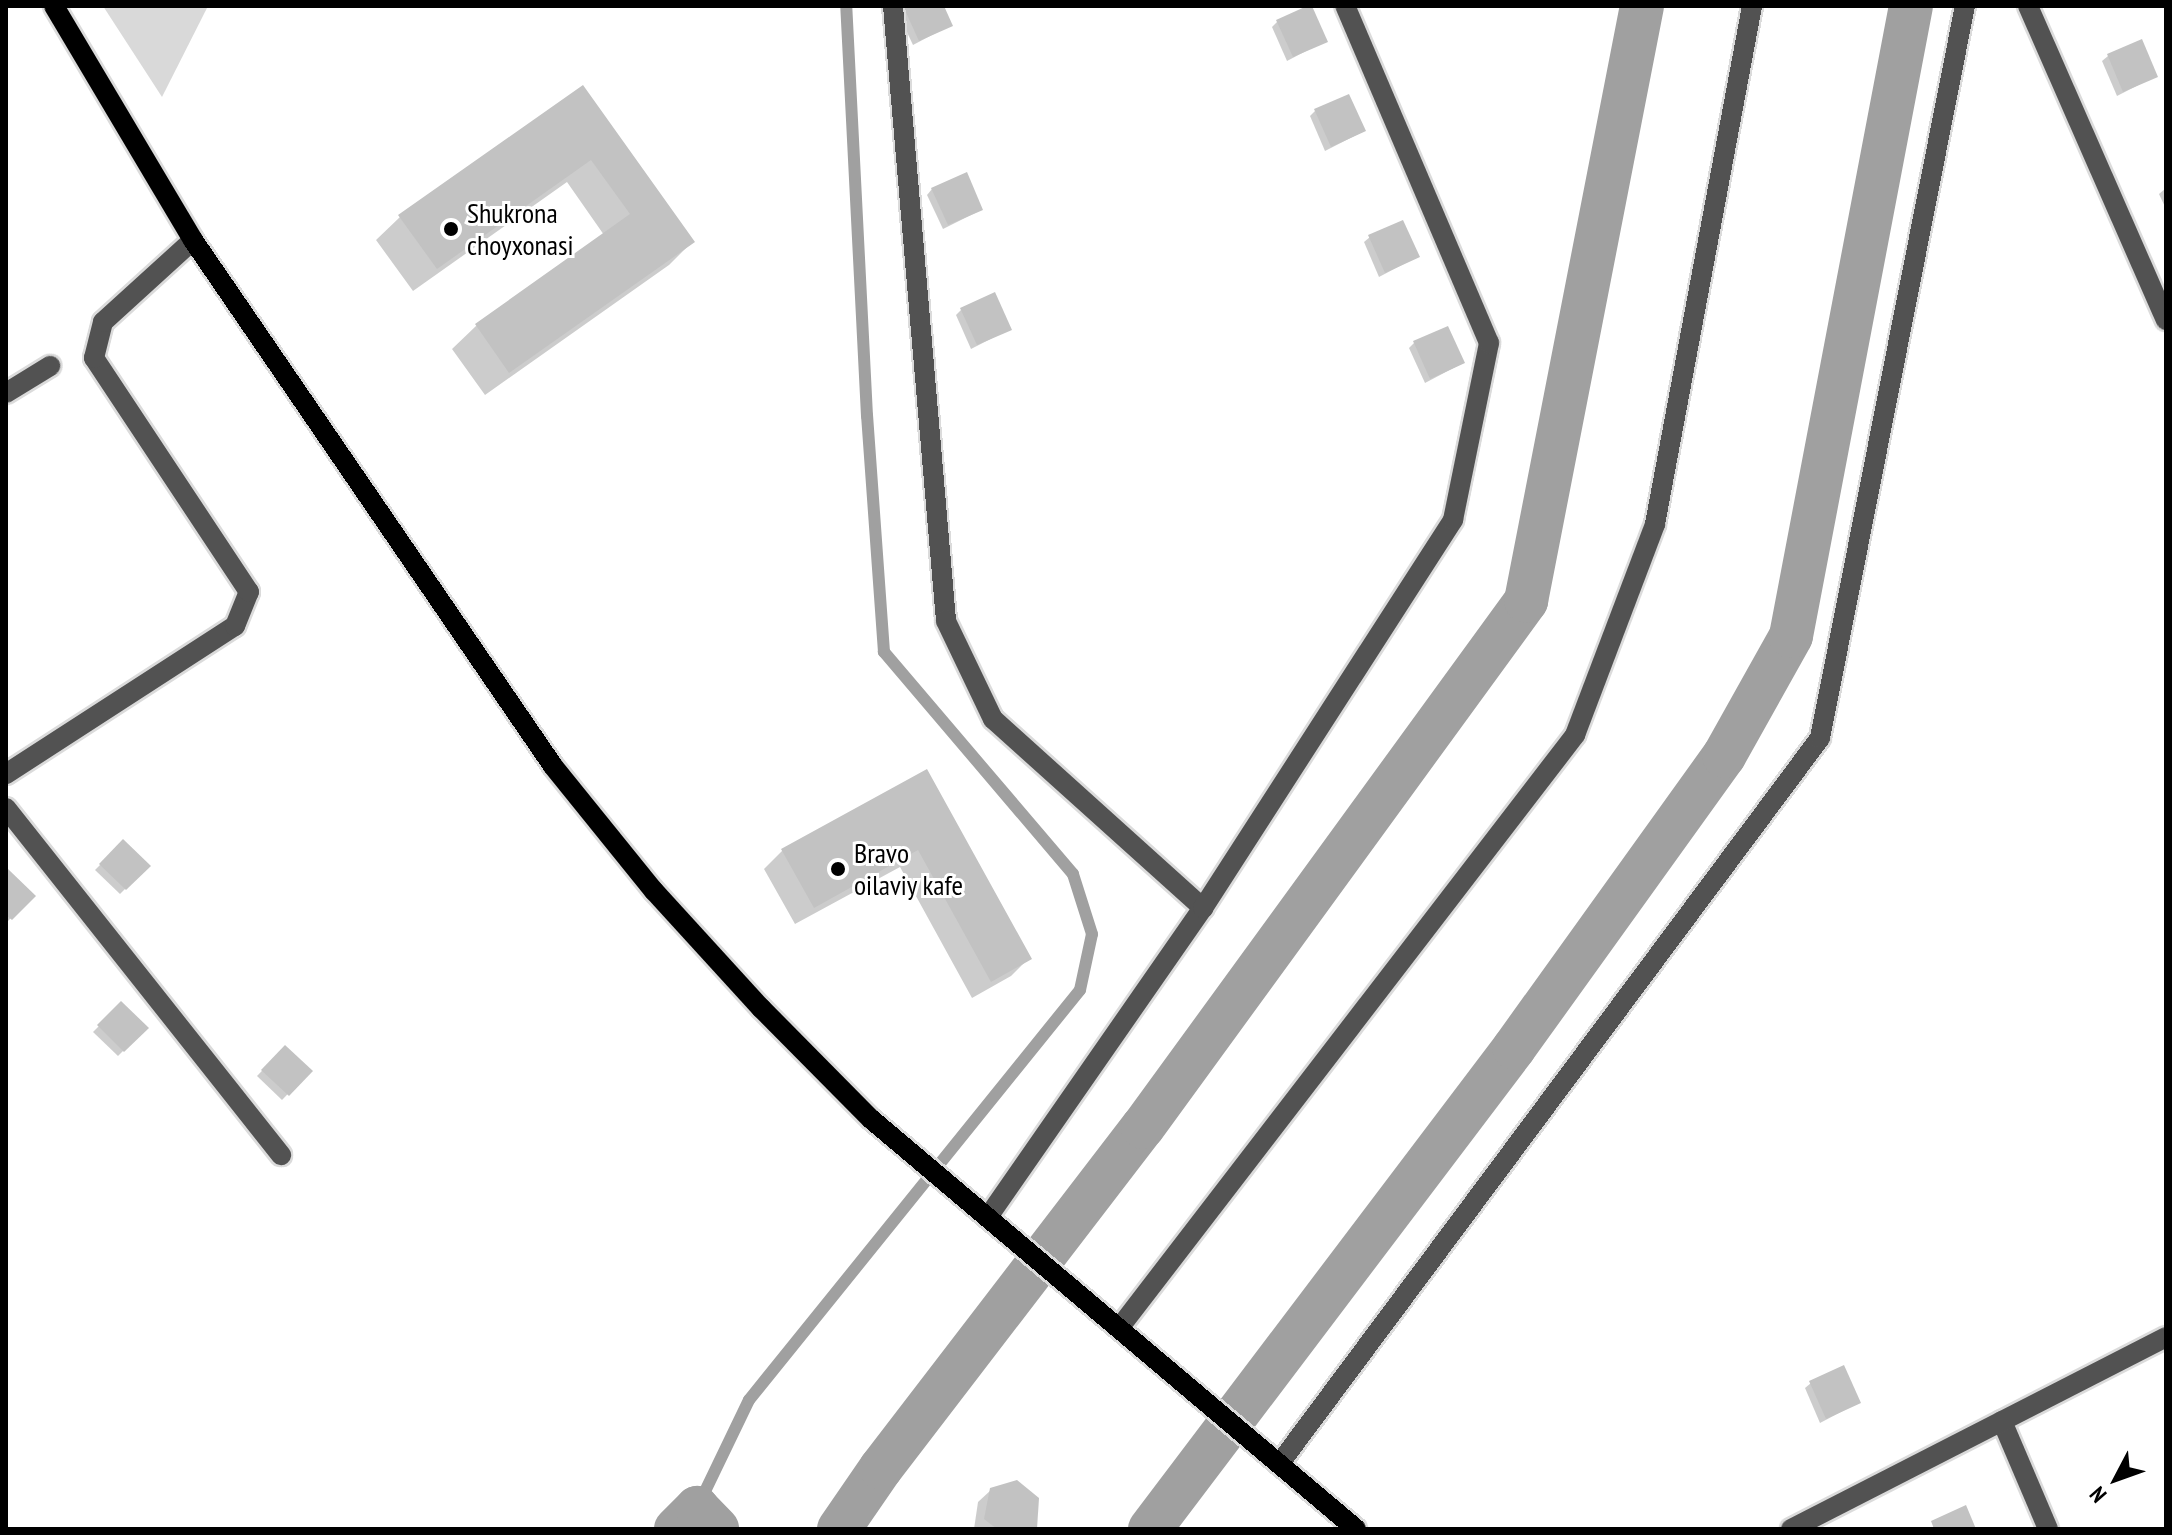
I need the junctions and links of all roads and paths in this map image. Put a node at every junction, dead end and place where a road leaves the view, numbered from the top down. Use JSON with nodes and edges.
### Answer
{"nodes":[{"id":1,"x":54,"y":6,"type":"edge"},
{"id":2,"x":893,"y":6,"type":"edge"},
{"id":3,"x":1345,"y":6,"type":"edge"},
{"id":4,"x":1752,"y":6,"type":"edge"},
{"id":5,"x":1965,"y":6,"type":"edge"},
{"id":6,"x":2028,"y":6,"type":"edge"},
{"id":7,"x":193,"y":240,"type":"junction"},
{"id":8,"x":2166,"y":320,"type":"edge"},
{"id":9,"x":50,"y":366,"type":"dead end"},
{"id":10,"x":6,"y":393,"type":"edge"},
{"id":11,"x":6,"y":774,"type":"edge"},
{"id":12,"x":6,"y":808,"type":"edge"},
{"id":13,"x":1203,"y":908,"type":"junction"},
{"id":14,"x":281,"y":1155,"type":"dead end"},
{"id":15,"x":988,"y":1217,"type":"junction"},
{"id":16,"x":1120,"y":1327,"type":"junction"},
{"id":17,"x":2166,"y":1337,"type":"edge"},
{"id":18,"x":2002,"y":1421,"type":"junction"},
{"id":19,"x":1276,"y":1459,"type":"junction"},
{"id":20,"x":1356,"y":1529,"type":"edge"},
{"id":21,"x":1791,"y":1529,"type":"edge"},
{"id":22,"x":2048,"y":1529,"type":"edge"}],
"edges":[{"from":1,"to":7,"type":"main road"},
{"from":2,"to":13,"type":"street"},
{"from":3,"to":13,"type":"street"},
{"from":4,"to":16,"type":"street"},
{"from":5,"to":19,"type":"street"},
{"from":6,"to":8,"type":"street"},
{"from":7,"to":11,"type":"street"},
{"from":7,"to":15,"type":"main road"},
{"from":9,"to":10,"type":"street"},
{"from":12,"to":14,"type":"street"},
{"from":13,"to":15,"type":"street"},
{"from":15,"to":16,"type":"main road"},
{"from":16,"to":19,"type":"main road"},
{"from":17,"to":18,"type":"street"},
{"from":18,"to":21,"type":"street"},
{"from":18,"to":22,"type":"street"},
{"from":19,"to":20,"type":"main road"}]}
